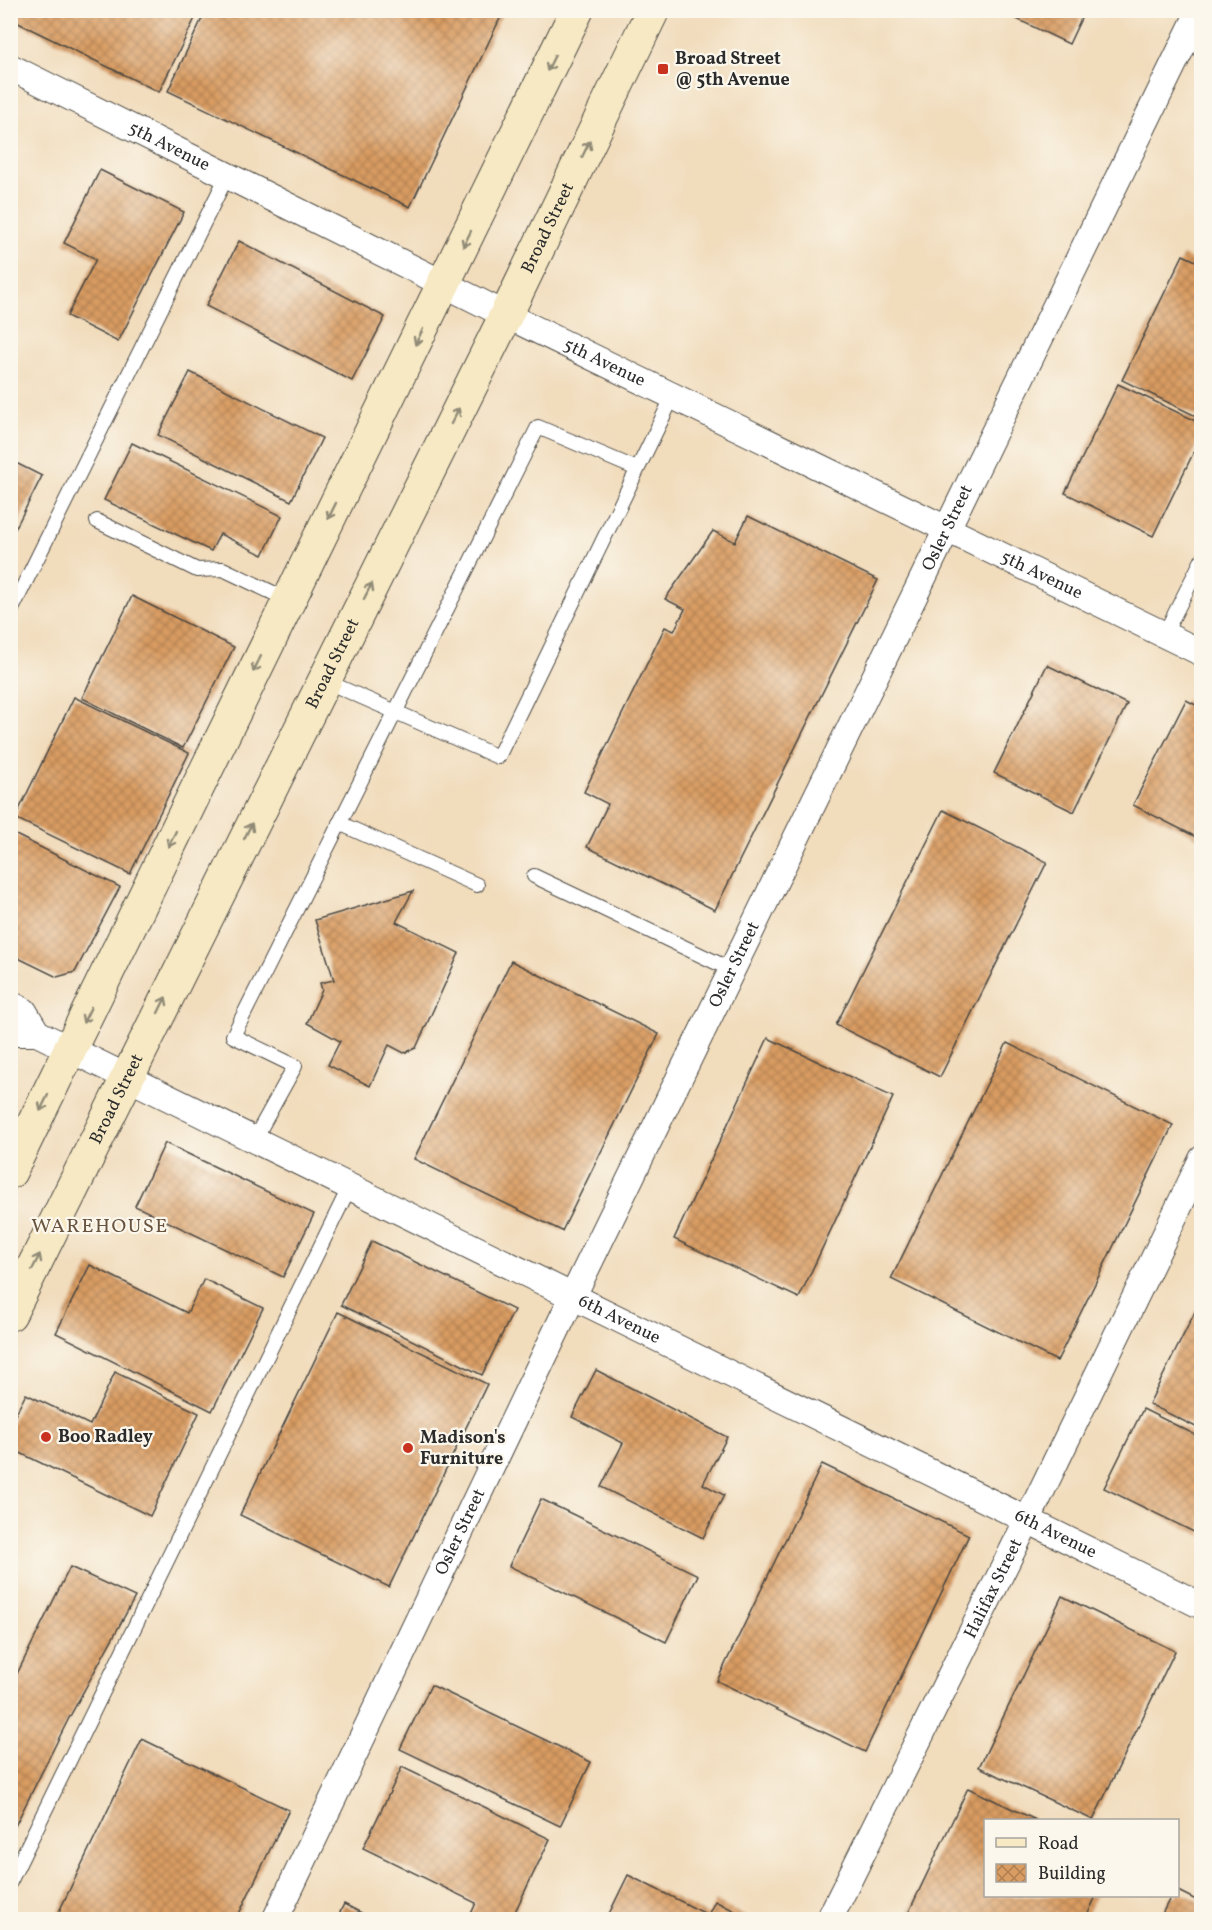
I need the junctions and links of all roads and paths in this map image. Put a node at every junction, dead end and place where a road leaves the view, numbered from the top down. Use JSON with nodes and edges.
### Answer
{"nodes":[{"id":1,"x":577,"y":10,"type":"edge"},
{"id":2,"x":653,"y":10,"type":"edge"},
{"id":3,"x":1200,"y":10,"type":"edge"},
{"id":4,"x":11,"y":69,"type":"edge"},
{"id":5,"x":228,"y":174,"type":"junction"},
{"id":6,"x":445,"y":284,"type":"junction"},
{"id":7,"x":506,"y":315,"type":"junction"},
{"id":8,"x":673,"y":396,"type":"junction"},
{"id":9,"x":637,"y":470,"type":"junction"},
{"id":10,"x":97,"y":520,"type":"dead end"},
{"id":11,"x":946,"y":531,"type":"junction"},
{"id":12,"x":1202,"y":560,"type":"edge"},
{"id":13,"x":288,"y":600,"type":"junction"},
{"id":14,"x":10,"y":614,"type":"edge"},
{"id":15,"x":1164,"y":635,"type":"junction"},
{"id":16,"x":1202,"y":653,"type":"edge"},
{"id":17,"x":323,"y":680,"type":"junction"},
{"id":18,"x":395,"y":712,"type":"junction"},
{"id":19,"x":339,"y":823,"type":"junction"},
{"id":20,"x":534,"y":876,"type":"dead end"},
{"id":21,"x":477,"y":885,"type":"dead end"},
{"id":22,"x":732,"y":970,"type":"junction"},
{"id":23,"x":10,"y":1005,"type":"edge"},
{"id":24,"x":10,"y":1033,"type":"edge"},
{"id":25,"x":38,"y":1033,"type":"junction"},
{"id":26,"x":70,"y":1050,"type":"junction"},
{"id":27,"x":126,"y":1076,"type":"junction"},
{"id":28,"x":254,"y":1140,"type":"junction"},
{"id":29,"x":1202,"y":1159,"type":"edge"},
{"id":30,"x":10,"y":1172,"type":"edge"},
{"id":31,"x":349,"y":1188,"type":"junction"},
{"id":32,"x":572,"y":1298,"type":"junction"},
{"id":33,"x":10,"y":1314,"type":"edge"},
{"id":34,"x":1027,"y":1521,"type":"junction"},
{"id":35,"x":1202,"y":1606,"type":"edge"},
{"id":36,"x":10,"y":1882,"type":"edge"},
{"id":37,"x":275,"y":1920,"type":"edge"},
{"id":38,"x":829,"y":1920,"type":"edge"}],
"edges":[{"from":1,"to":6,"type":"main road","one_way":true},
{"from":7,"to":2,"type":"main road","name":"Broad Street","one_way":true},
{"from":3,"to":11,"type":"street","name":"Osler Street"},
{"from":4,"to":5,"type":"street","name":"5th Avenue"},
{"from":5,"to":6,"type":"street","name":"5th Avenue"},
{"from":5,"to":14,"type":"lane"},
{"from":6,"to":7,"type":"street","name":"5th Avenue"},
{"from":6,"to":13,"type":"main road","one_way":true},
{"from":7,"to":8,"type":"street","name":"5th Avenue"},
{"from":17,"to":7,"type":"main road","name":"Broad Street","one_way":true},
{"from":8,"to":9,"type":"lane"},
{"from":8,"to":11,"type":"street","name":"5th Avenue"},
{"from":9,"to":18,"type":"lane"},
{"from":9,"to":18,"type":"lane"},
{"from":10,"to":13,"type":"lane"},
{"from":11,"to":15,"type":"street","name":"5th Avenue"},
{"from":11,"to":22,"type":"street","name":"Osler Street"},
{"from":12,"to":15,"type":"lane"},
{"from":13,"to":26,"type":"main road","one_way":true},
{"from":15,"to":16,"type":"street","name":"5th Avenue"},
{"from":17,"to":18,"type":"lane"},
{"from":27,"to":17,"type":"main road","name":"Broad Street","one_way":true},
{"from":18,"to":19,"type":"lane"},
{"from":19,"to":21,"type":"lane"},
{"from":19,"to":28,"type":"lane"},
{"from":20,"to":22,"type":"lane"},
{"from":22,"to":32,"type":"street","name":"Osler Street"},
{"from":23,"to":25,"type":"street","name":"6th Avenue"},
{"from":24,"to":25,"type":"street","name":"6th Avenue"},
{"from":25,"to":26,"type":"street","name":"6th Avenue"},
{"from":26,"to":27,"type":"street","name":"6th Avenue"},
{"from":26,"to":30,"type":"main road","one_way":true},
{"from":27,"to":28,"type":"street","name":"6th Avenue"},
{"from":33,"to":27,"type":"main road","name":"Broad Street","one_way":true},
{"from":28,"to":31,"type":"street","name":"6th Avenue"},
{"from":29,"to":34,"type":"street","name":"Halifax Street"},
{"from":31,"to":32,"type":"street","name":"6th Avenue"},
{"from":31,"to":36,"type":"lane"},
{"from":32,"to":34,"type":"street","name":"6th Avenue"},
{"from":32,"to":37,"type":"street","name":"Osler Street"},
{"from":34,"to":35,"type":"street","name":"6th Avenue"},
{"from":34,"to":38,"type":"street","name":"Halifax Street"}]}
